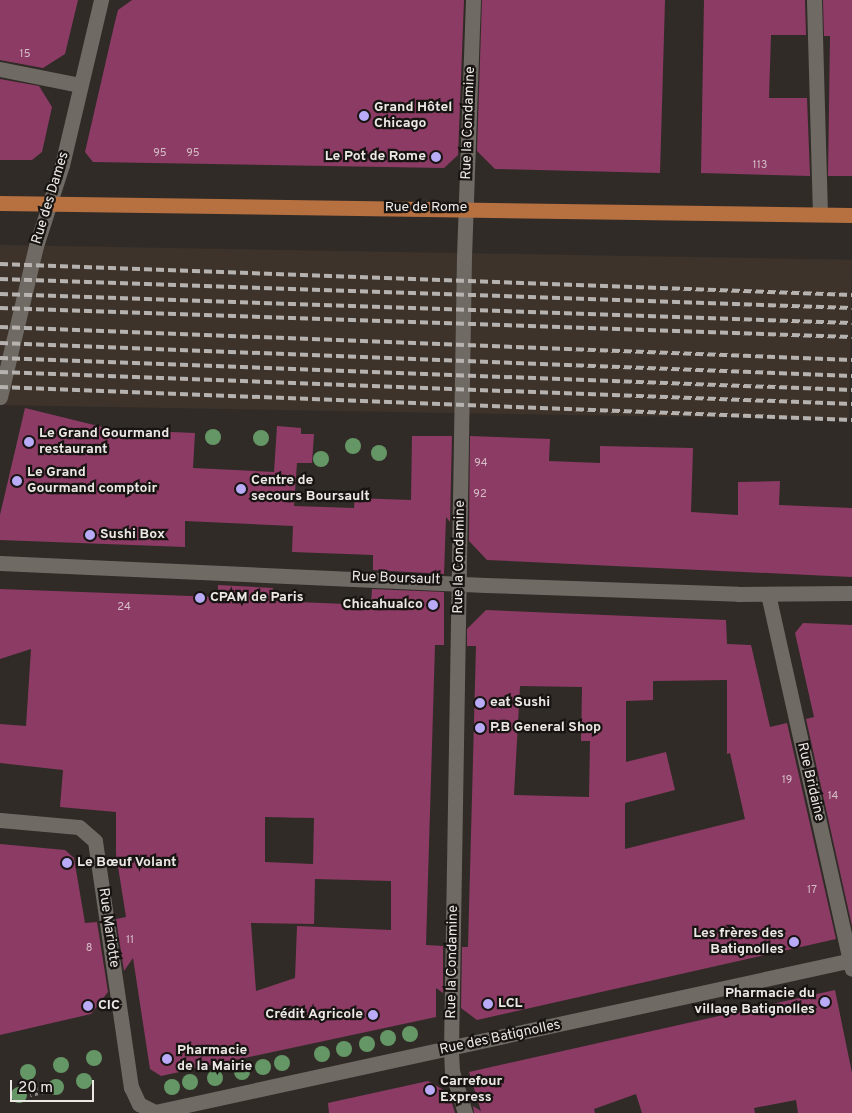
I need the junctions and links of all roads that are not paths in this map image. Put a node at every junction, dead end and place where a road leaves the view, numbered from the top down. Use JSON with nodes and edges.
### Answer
{"nodes":[{"id":1,"x":100,"y":0,"type":"edge"},
{"id":2,"x":473,"y":0,"type":"edge"},
{"id":3,"x":814,"y":0,"type":"edge"},
{"id":4,"x":0,"y":69,"type":"edge"},
{"id":5,"x":80,"y":85,"type":"junction"},
{"id":6,"x":0,"y":202,"type":"edge"},
{"id":7,"x":52,"y":205,"type":"junction"},
{"id":8,"x":465,"y":208,"type":"junction"},
{"id":9,"x":820,"y":214,"type":"junction"},
{"id":10,"x":852,"y":215,"type":"edge"},
{"id":11,"x":0,"y":397,"type":"edge"},
{"id":12,"x":0,"y":563,"type":"edge"},
{"id":13,"x":459,"y":582,"type":"junction"},
{"id":14,"x":852,"y":593,"type":"edge"},
{"id":15,"x":768,"y":594,"type":"junction"},
{"id":16,"x":0,"y":820,"type":"edge"},
{"id":17,"x":851,"y":963,"type":"edge"},
{"id":18,"x":451,"y":1050,"type":"junction"},
{"id":19,"x":146,"y":1110,"type":"joint"},
{"id":20,"x":465,"y":1113,"type":"edge"}],
"edges":[{"from":1,"to":5,"type":"street","name":"Rue des Dames"},
{"from":2,"to":8,"type":"street","name":"Rue la Condamine"},
{"from":3,"to":9,"type":"street"},
{"from":4,"to":5,"type":"street"},
{"from":5,"to":7,"type":"street","name":"Rue des Dames"},
{"from":6,"to":7,"type":"main road","name":"Rue de Rome"},
{"from":7,"to":8,"type":"main road","name":"Rue de Rome"},
{"from":7,"to":11,"type":"street","name":"Rue des Dames"},
{"from":8,"to":9,"type":"main road","name":"Rue de Rome"},
{"from":8,"to":13,"type":"street","name":"Rue la Condamine"},
{"from":9,"to":10,"type":"main road","name":"Rue de Rome"},
{"from":12,"to":13,"type":"street","name":"Rue Boursault"},
{"from":13,"to":15,"type":"street","name":"Rue Boursault"},
{"from":13,"to":18,"type":"street","name":"Rue la Condamine"},
{"from":14,"to":15,"type":"street","name":"Rue Boursault"},
{"from":15,"to":17,"type":"street","name":"Rue Bridaine"},
{"from":16,"to":19,"type":"street","name":"Rue Mariotte"},
{"from":17,"to":18,"type":"street","name":"Rue des Batignolles"},
{"from":18,"to":19,"type":"street","name":"Rue des Batignolles"},
{"from":18,"to":20,"type":"street","name":"Rue la Condamine"}]}
